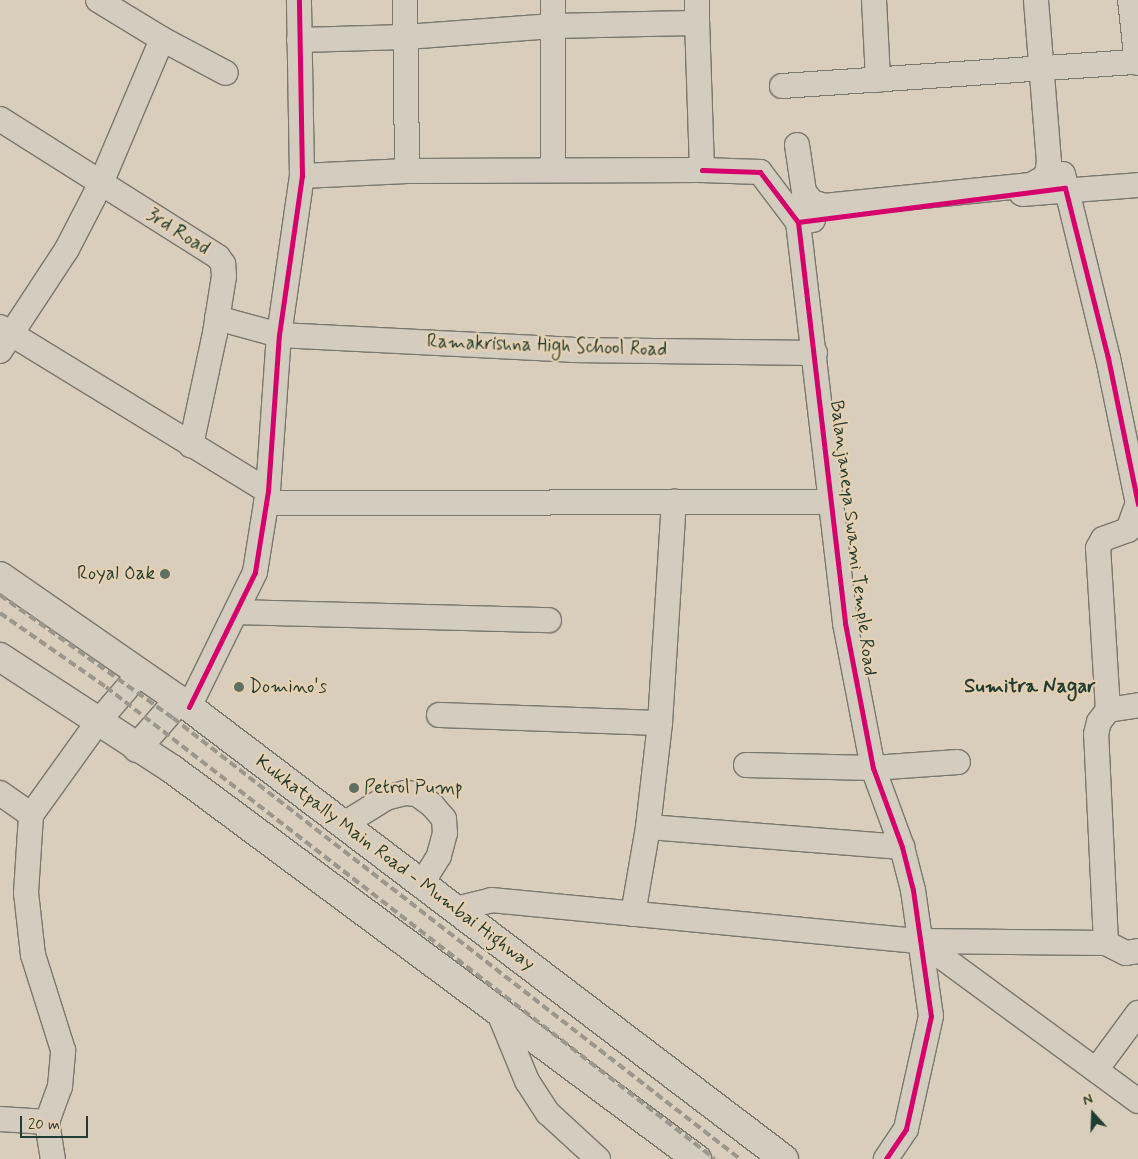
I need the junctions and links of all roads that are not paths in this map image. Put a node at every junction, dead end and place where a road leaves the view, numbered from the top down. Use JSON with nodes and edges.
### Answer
{"nodes":[{"id":1,"x":299,"y":0,"type":"edge"},
{"id":2,"x":405,"y":0,"type":"edge"},
{"id":3,"x":552,"y":0,"type":"edge"},
{"id":4,"x":874,"y":0,"type":"edge"},
{"id":5,"x":1036,"y":0,"type":"edge"},
{"id":6,"x":1130,"y":0,"type":"edge"},
{"id":7,"x":108,"y":3,"type":"edge"},
{"id":8,"x":697,"y":11,"type":"edge"},
{"id":9,"x":553,"y":26,"type":"junction"},
{"id":10,"x":406,"y":37,"type":"junction"},
{"id":11,"x":162,"y":38,"type":"junction"},
{"id":12,"x":299,"y":40,"type":"junction"},
{"id":13,"x":1137,"y":62,"type":"edge"},
{"id":14,"x":1048,"y":67,"type":"junction"},
{"id":15,"x":226,"y":74,"type":"dead end"},
{"id":16,"x":878,"y":80,"type":"junction"},
{"id":17,"x":782,"y":86,"type":"dead end"},
{"id":18,"x":0,"y":119,"type":"edge"},
{"id":19,"x":797,"y":145,"type":"dead end"},
{"id":20,"x":552,"y":169,"type":"junction"},
{"id":21,"x":702,"y":170,"type":"junction"},
{"id":22,"x":407,"y":171,"type":"junction"},
{"id":23,"x":302,"y":176,"type":"junction"},
{"id":24,"x":101,"y":183,"type":"junction"},
{"id":25,"x":1138,"y":185,"type":"edge"},
{"id":26,"x":1064,"y":188,"type":"junction"},
{"id":27,"x":798,"y":222,"type":"junction"},
{"id":28,"x":217,"y":318,"type":"junction"},
{"id":29,"x":279,"y":334,"type":"junction"},
{"id":30,"x":4,"y":338,"type":"edge"},
{"id":31,"x":815,"y":353,"type":"junction"},
{"id":32,"x":191,"y":445,"type":"junction"},
{"id":33,"x":267,"y":497,"type":"junction"},
{"id":34,"x":674,"y":501,"type":"junction"},
{"id":35,"x":832,"y":502,"type":"junction"},
{"id":36,"x":1137,"y":505,"type":"edge"},
{"id":37,"x":0,"y":576,"type":"edge"},
{"id":38,"x":236,"y":612,"type":"junction"},
{"id":39,"x":549,"y":620,"type":"dead end"},
{"id":40,"x":0,"y":657,"type":"edge"},
{"id":41,"x":140,"y":673,"type":"junction"},
{"id":42,"x":184,"y":704,"type":"junction"},
{"id":43,"x":1138,"y":705,"type":"edge"},
{"id":44,"x":1108,"y":710,"type":"junction"},
{"id":45,"x":439,"y":715,"type":"dead end"},
{"id":46,"x":97,"y":723,"type":"junction"},
{"id":47,"x":660,"y":723,"type":"junction"},
{"id":48,"x":137,"y":748,"type":"junction"},
{"id":49,"x":958,"y":762,"type":"dead end"},
{"id":50,"x":746,"y":765,"type":"dead end"},
{"id":51,"x":873,"y":768,"type":"junction"},
{"id":52,"x":0,"y":794,"type":"edge"},
{"id":53,"x":31,"y":815,"type":"junction"},
{"id":54,"x":344,"y":824,"type":"junction"},
{"id":55,"x":648,"y":827,"type":"junction"},
{"id":56,"x":902,"y":847,"type":"junction"},
{"id":57,"x":422,"y":883,"type":"junction"},
{"id":58,"x":456,"y":909,"type":"junction"},
{"id":59,"x":634,"y":914,"type":"junction"},
{"id":60,"x":920,"y":941,"type":"junction"},
{"id":61,"x":1106,"y":943,"type":"junction"},
{"id":62,"x":1138,"y":951,"type":"edge"},
{"id":63,"x":498,"y":1013,"type":"junction"},
{"id":64,"x":1138,"y":1013,"type":"edge"},
{"id":65,"x":1096,"y":1070,"type":"junction"},
{"id":66,"x":1138,"y":1101,"type":"edge"},
{"id":67,"x":0,"y":1119,"type":"edge"},
{"id":68,"x":47,"y":1122,"type":"junction"},
{"id":69,"x":53,"y":1159,"type":"edge"},
{"id":70,"x":598,"y":1159,"type":"edge"},
{"id":71,"x":696,"y":1159,"type":"edge"},
{"id":72,"x":784,"y":1159,"type":"edge"},
{"id":73,"x":886,"y":1159,"type":"edge"}],
"edges":[{"from":1,"to":12,"type":"street"},
{"from":2,"to":10,"type":"street"},
{"from":3,"to":9,"type":"street"},
{"from":4,"to":16,"type":"street"},
{"from":5,"to":14,"type":"street"},
{"from":6,"to":13,"type":"street"},
{"from":7,"to":11,"type":"street"},
{"from":8,"to":9,"type":"street"},
{"from":8,"to":21,"type":"street"},
{"from":9,"to":10,"type":"street"},
{"from":9,"to":20,"type":"street"},
{"from":10,"to":12,"type":"street"},
{"from":10,"to":22,"type":"street"},
{"from":11,"to":15,"type":"street"},
{"from":11,"to":24,"type":"street"},
{"from":12,"to":23,"type":"street"},
{"from":13,"to":14,"type":"street"},
{"from":14,"to":16,"type":"street"},
{"from":14,"to":19,"type":"street"},
{"from":14,"to":26,"type":"street"},
{"from":16,"to":17,"type":"street"},
{"from":18,"to":24,"type":"street","name":"3rd Road"},
{"from":20,"to":21,"type":"street"},
{"from":20,"to":22,"type":"street"},
{"from":21,"to":27,"type":"street"},
{"from":22,"to":23,"type":"street"},
{"from":23,"to":29,"type":"street"},
{"from":24,"to":28,"type":"street","name":"3rd Road"},
{"from":24,"to":30,"type":"street"},
{"from":25,"to":26,"type":"street"},
{"from":26,"to":27,"type":"street"},
{"from":26,"to":36,"type":"street"},
{"from":27,"to":31,"type":"street","name":"Balanjaneya Swami Temple Road"},
{"from":28,"to":29,"type":"street","name":"Ramakrishna High School Road"},
{"from":28,"to":32,"type":"street","name":"3rd Road"},
{"from":29,"to":31,"type":"street","name":"Ramakrishna High School Road"},
{"from":29,"to":33,"type":"street"},
{"from":30,"to":32,"type":"street"},
{"from":31,"to":35,"type":"street","name":"Balanjaneya Swami Temple Road"},
{"from":32,"to":33,"type":"street"},
{"from":33,"to":34,"type":"street"},
{"from":33,"to":38,"type":"street"},
{"from":34,"to":35,"type":"street"},
{"from":34,"to":47,"type":"street"},
{"from":35,"to":51,"type":"street","name":"Balanjaneya Swami Temple Road"},
{"from":36,"to":44,"type":"street"},
{"from":37,"to":41,"type":"highway","name":"Kukkatpally Main Road - Mumbai Highway"},
{"from":38,"to":39,"type":"street"},
{"from":38,"to":42,"type":"street"},
{"from":40,"to":46,"type":"highway"},
{"from":41,"to":42,"type":"highway","name":"Kukkatpally Main Road - Mumbai Highway"},
{"from":41,"to":46,"type":"street"},
{"from":42,"to":48,"type":"highway"},
{"from":42,"to":54,"type":"highway","name":"Kukkatpally Main Road - Mumbai Highway"},
{"from":43,"to":44,"type":"street"},
{"from":44,"to":61,"type":"street"},
{"from":45,"to":47,"type":"street"},
{"from":46,"to":48,"type":"highway"},
{"from":46,"to":53,"type":"street"},
{"from":47,"to":55,"type":"street"},
{"from":48,"to":63,"type":"highway"},
{"from":49,"to":51,"type":"street"},
{"from":50,"to":51,"type":"street"},
{"from":51,"to":56,"type":"street","name":"Balanjaneya Swami Temple Road"},
{"from":52,"to":53,"type":"street"},
{"from":53,"to":68,"type":"street"},
{"from":54,"to":57,"type":"highway","name":"Kukkatpally Main Road - Mumbai Highway"},
{"from":54,"to":57,"type":"street"},
{"from":55,"to":56,"type":"street"},
{"from":55,"to":59,"type":"street"},
{"from":56,"to":60,"type":"street","name":"Balanjaneya Swami Temple Road"},
{"from":57,"to":58,"type":"highway","name":"Kukkatpally Main Road - Mumbai Highway"},
{"from":58,"to":59,"type":"street"},
{"from":58,"to":72,"type":"highway","name":"Kukkatpally Main Road - Mumbai Highway"},
{"from":59,"to":60,"type":"street"},
{"from":60,"to":61,"type":"street"},
{"from":60,"to":65,"type":"street"},
{"from":60,"to":73,"type":"street","name":"Balanjaneya Swami Temple Road"},
{"from":61,"to":62,"type":"street"},
{"from":63,"to":70,"type":"street"},
{"from":63,"to":71,"type":"highway"},
{"from":64,"to":65,"type":"street"},
{"from":65,"to":66,"type":"street"},
{"from":67,"to":68,"type":"street"},
{"from":68,"to":69,"type":"street"}]}
